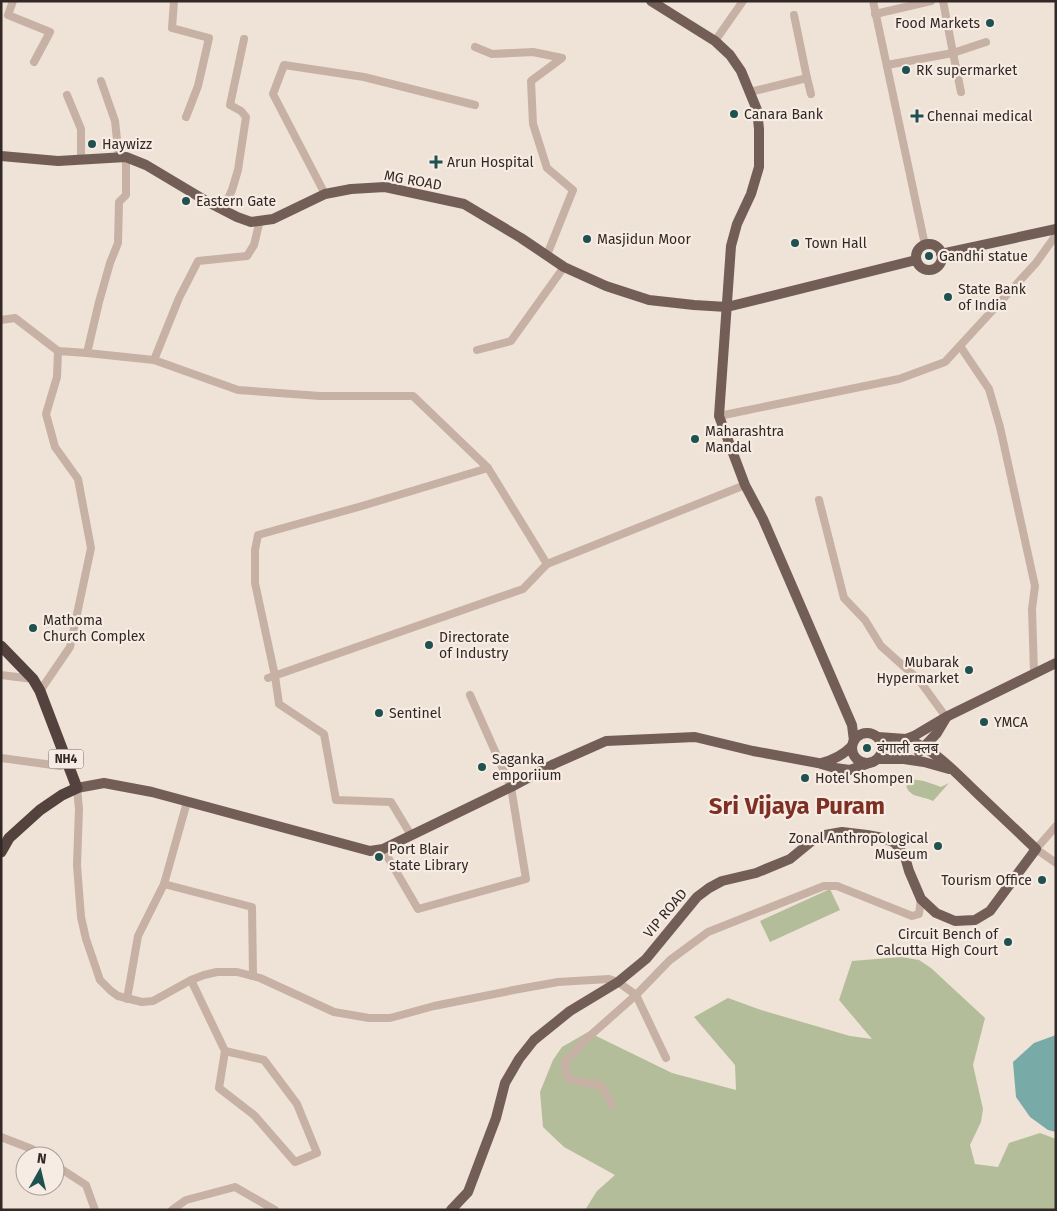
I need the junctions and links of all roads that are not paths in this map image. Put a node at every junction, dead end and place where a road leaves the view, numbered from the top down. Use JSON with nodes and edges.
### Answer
{"nodes":[{"id":1,"x":13,"y":1,"type":"edge"},
{"id":2,"x":174,"y":1,"type":"edge"},
{"id":3,"x":650,"y":1,"type":"edge"},
{"id":4,"x":743,"y":1,"type":"edge"},
{"id":5,"x":873,"y":1,"type":"edge"},
{"id":6,"x":931,"y":1,"type":"edge"},
{"id":7,"x":943,"y":1,"type":"edge"},
{"id":8,"x":794,"y":14,"type":"dead end"},
{"id":9,"x":875,"y":14,"type":"junction"},
{"id":10,"x":244,"y":39,"type":"dead end"},
{"id":11,"x":715,"y":41,"type":"junction"},
{"id":12,"x":986,"y":42,"type":"dead end"},
{"id":13,"x":475,"y":47,"type":"dead end"},
{"id":14,"x":953,"y":53,"type":"junction"},
{"id":15,"x":34,"y":62,"type":"dead end"},
{"id":16,"x":887,"y":65,"type":"junction"},
{"id":17,"x":807,"y":78,"type":"junction"},
{"id":18,"x":101,"y":81,"type":"dead end"},
{"id":19,"x":750,"y":92,"type":"junction"},
{"id":20,"x":961,"y":92,"type":"dead end"},
{"id":21,"x":67,"y":94,"type":"dead end"},
{"id":22,"x":811,"y":94,"type":"dead end"},
{"id":23,"x":475,"y":105,"type":"dead end"},
{"id":24,"x":186,"y":117,"type":"dead end"},
{"id":25,"x":1,"y":156,"type":"edge"},
{"id":26,"x":122,"y":157,"type":"junction"},
{"id":27,"x":81,"y":159,"type":"junction"},
{"id":28,"x":325,"y":194,"type":"junction"},
{"id":29,"x":223,"y":209,"type":"junction"},
{"id":30,"x":260,"y":220,"type":"junction"},
{"id":31,"x":1056,"y":229,"type":"edge"},
{"id":32,"x":1056,"y":235,"type":"edge"},
{"id":33,"x":925,"y":245,"type":"junction"},
{"id":34,"x":941,"y":254,"type":"junction"},
{"id":35,"x":547,"y":255,"type":"junction"},
{"id":36,"x":916,"y":260,"type":"junction"},
{"id":37,"x":564,"y":267,"type":"junction"},
{"id":38,"x":727,"y":307,"type":"junction"},
{"id":39,"x":1,"y":320,"type":"edge"},
{"id":40,"x":960,"y":346,"type":"junction"},
{"id":41,"x":477,"y":350,"type":"dead end"},
{"id":42,"x":58,"y":351,"type":"junction"},
{"id":43,"x":87,"y":353,"type":"junction"},
{"id":44,"x":154,"y":360,"type":"junction"},
{"id":45,"x":719,"y":416,"type":"junction"},
{"id":46,"x":488,"y":468,"type":"junction"},
{"id":47,"x":745,"y":485,"type":"junction"},
{"id":48,"x":819,"y":500,"type":"dead end"},
{"id":49,"x":547,"y":564,"type":"junction"},
{"id":50,"x":1,"y":646,"type":"edge"},
{"id":51,"x":1056,"y":663,"type":"edge"},
{"id":52,"x":1034,"y":673,"type":"junction"},
{"id":53,"x":1,"y":674,"type":"edge"},
{"id":54,"x":272,"y":677,"type":"junction"},
{"id":55,"x":33,"y":678,"type":"junction"},
{"id":56,"x":40,"y":691,"type":"junction"},
{"id":57,"x":470,"y":695,"type":"dead end"},
{"id":58,"x":846,"y":712,"type":"junction"},
{"id":59,"x":946,"y":717,"type":"junction"},
{"id":60,"x":875,"y":735,"type":"junction"},
{"id":61,"x":906,"y":739,"type":"junction"},
{"id":62,"x":853,"y":744,"type":"junction"},
{"id":63,"x":924,"y":748,"type":"junction"},
{"id":64,"x":1,"y":758,"type":"edge"},
{"id":65,"x":904,"y":759,"type":"junction"},
{"id":66,"x":873,"y":761,"type":"junction"},
{"id":67,"x":818,"y":763,"type":"junction"},
{"id":68,"x":68,"y":764,"type":"junction"},
{"id":69,"x":952,"y":770,"type":"junction"},
{"id":70,"x":511,"y":787,"type":"junction"},
{"id":71,"x":77,"y":788,"type":"junction"},
{"id":72,"x":187,"y":802,"type":"junction"},
{"id":73,"x":1056,"y":826,"type":"edge"},
{"id":74,"x":411,"y":835,"type":"junction"},
{"id":75,"x":383,"y":849,"type":"junction"},
{"id":76,"x":1036,"y":849,"type":"junction"},
{"id":77,"x":1,"y":852,"type":"edge"},
{"id":78,"x":1056,"y":863,"type":"edge"},
{"id":79,"x":164,"y":884,"type":"junction"},
{"id":80,"x":921,"y":899,"type":"junction"},
{"id":81,"x":253,"y":976,"type":"junction"},
{"id":82,"x":192,"y":980,"type":"junction"},
{"id":83,"x":618,"y":982,"type":"junction"},
{"id":84,"x":636,"y":995,"type":"junction"},
{"id":85,"x":128,"y":999,"type":"junction"},
{"id":86,"x":225,"y":1051,"type":"junction"},
{"id":87,"x":666,"y":1058,"type":"dead end"},
{"id":88,"x":612,"y":1105,"type":"dead end"},
{"id":89,"x":1,"y":1137,"type":"edge"},
{"id":90,"x":24,"y":1146,"type":"edge"},
{"id":91,"x":65,"y":1171,"type":"edge"},
{"id":92,"x":94,"y":1210,"type":"edge"},
{"id":93,"x":172,"y":1210,"type":"edge"},
{"id":94,"x":275,"y":1210,"type":"edge"},
{"id":95,"x":451,"y":1210,"type":"edge"}],
"edges":[{"from":1,"to":15,"type":"street"},
{"from":2,"to":24,"type":"street"},
{"from":3,"to":11,"type":"main road"},
{"from":4,"to":11,"type":"street"},
{"from":5,"to":9,"type":"street"},
{"from":6,"to":9,"type":"street"},
{"from":7,"to":14,"type":"street"},
{"from":8,"to":17,"type":"street"},
{"from":9,"to":16,"type":"street"},
{"from":10,"to":29,"type":"street"},
{"from":11,"to":19,"type":"main road"},
{"from":12,"to":14,"type":"street"},
{"from":13,"to":35,"type":"street"},
{"from":14,"to":16,"type":"street"},
{"from":14,"to":20,"type":"street"},
{"from":16,"to":33,"type":"street"},
{"from":17,"to":19,"type":"street"},
{"from":17,"to":22,"type":"street"},
{"from":18,"to":26,"type":"street"},
{"from":19,"to":38,"type":"main road"},
{"from":21,"to":27,"type":"street"},
{"from":23,"to":28,"type":"street"},
{"from":25,"to":27,"type":"main road","name":"MG ROAD"},
{"from":26,"to":27,"type":"main road","name":"MG ROAD"},
{"from":26,"to":29,"type":"main road","name":"MG ROAD"},
{"from":26,"to":43,"type":"street"},
{"from":28,"to":30,"type":"main road","name":"MG ROAD"},
{"from":28,"to":35,"type":"main road","name":"MG ROAD"},
{"from":29,"to":30,"type":"main road","name":"MG ROAD"},
{"from":30,"to":44,"type":"street"},
{"from":31,"to":34,"type":"main road"},
{"from":32,"to":40,"type":"street"},
{"from":33,"to":34,"type":"main road"},
{"from":33,"to":36,"type":"main road"},
{"from":34,"to":36,"type":"main road"},
{"from":35,"to":37,"type":"main road","name":"MG ROAD"},
{"from":36,"to":38,"type":"main road","name":"MG ROAD"},
{"from":37,"to":38,"type":"main road","name":"MG ROAD"},
{"from":37,"to":41,"type":"street"},
{"from":38,"to":45,"type":"main road"},
{"from":39,"to":42,"type":"street"},
{"from":40,"to":45,"type":"street"},
{"from":40,"to":52,"type":"street"},
{"from":42,"to":43,"type":"street"},
{"from":42,"to":56,"type":"street"},
{"from":43,"to":44,"type":"street"},
{"from":44,"to":46,"type":"street"},
{"from":45,"to":47,"type":"main road"},
{"from":46,"to":49,"type":"street"},
{"from":46,"to":54,"type":"street"},
{"from":47,"to":49,"type":"street"},
{"from":47,"to":58,"type":"main road"},
{"from":48,"to":59,"type":"street"},
{"from":49,"to":54,"type":"street"},
{"from":50,"to":55,"type":"highway","number":"NH4"},
{"from":51,"to":52,"type":"main road"},
{"from":52,"to":59,"type":"main road"},
{"from":53,"to":55,"type":"street"},
{"from":54,"to":74,"type":"street"},
{"from":55,"to":56,"type":"highway","number":"NH4"},
{"from":56,"to":68,"type":"highway","number":"NH4"},
{"from":57,"to":70,"type":"street"},
{"from":58,"to":60,"type":"main road"},
{"from":58,"to":62,"type":"main road"},
{"from":59,"to":61,"type":"main road"},
{"from":59,"to":63,"type":"main road"},
{"from":60,"to":61,"type":"main road"},
{"from":60,"to":62,"type":"main road"},
{"from":60,"to":66,"type":"main road"},
{"from":61,"to":63,"type":"main road"},
{"from":61,"to":65,"type":"main road"},
{"from":62,"to":66,"type":"main road"},
{"from":62,"to":67,"type":"main road"},
{"from":63,"to":65,"type":"main road"},
{"from":63,"to":69,"type":"main road"},
{"from":64,"to":68,"type":"street"},
{"from":65,"to":66,"type":"main road"},
{"from":65,"to":69,"type":"main road"},
{"from":66,"to":67,"type":"main road"},
{"from":67,"to":70,"type":"main road"},
{"from":68,"to":71,"type":"highway","number":"NH4"},
{"from":69,"to":76,"type":"main road"},
{"from":70,"to":74,"type":"main road"},
{"from":70,"to":75,"type":"street"},
{"from":71,"to":72,"type":"main road"},
{"from":71,"to":77,"type":"highway","number":"NH4"},
{"from":71,"to":85,"type":"street"},
{"from":72,"to":75,"type":"main road"},
{"from":72,"to":79,"type":"street"},
{"from":73,"to":76,"type":"street"},
{"from":74,"to":75,"type":"main road"},
{"from":76,"to":78,"type":"street"},
{"from":76,"to":80,"type":"main road","name":"VIP ROAD"},
{"from":79,"to":81,"type":"street"},
{"from":79,"to":85,"type":"street"},
{"from":80,"to":83,"type":"main road","name":"VIP ROAD"},
{"from":80,"to":84,"type":"street"},
{"from":81,"to":82,"type":"street"},
{"from":81,"to":83,"type":"street"},
{"from":82,"to":85,"type":"street"},
{"from":82,"to":86,"type":"street"},
{"from":83,"to":84,"type":"street"},
{"from":83,"to":95,"type":"main road","name":"VIP ROAD"},
{"from":84,"to":87,"type":"street"},
{"from":84,"to":88,"type":"street"},
{"from":86,"to":86,"type":"street"},
{"from":89,"to":90,"type":"street"},
{"from":91,"to":92,"type":"street"},
{"from":93,"to":94,"type":"street"}]}
